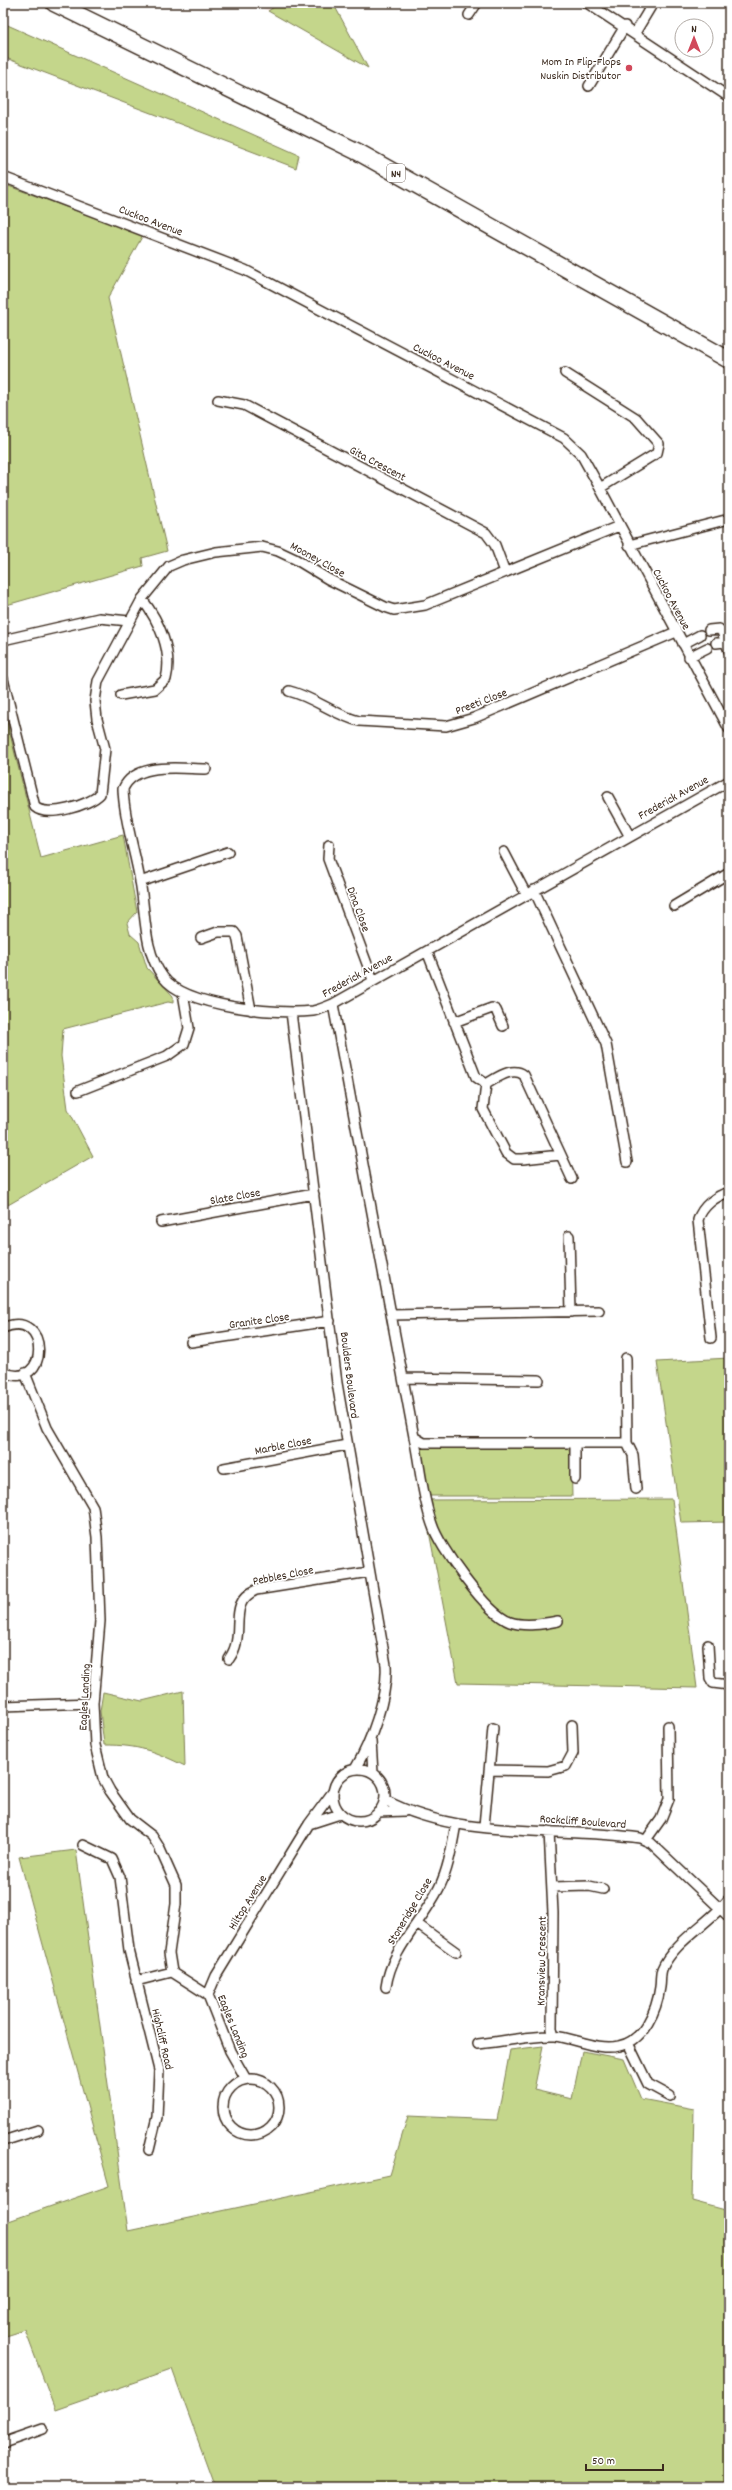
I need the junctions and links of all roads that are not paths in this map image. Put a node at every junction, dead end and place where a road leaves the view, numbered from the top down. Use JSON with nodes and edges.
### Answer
{"nodes":[{"id":1,"x":54,"y":3,"type":"edge"},
{"id":2,"x":477,"y":3,"type":"edge"},
{"id":3,"x":587,"y":3,"type":"edge"},
{"id":4,"x":653,"y":3,"type":"edge"},
{"id":5,"x":601,"y":6,"type":"edge"},
{"id":6,"x":469,"y":15,"type":"dead end"},
{"id":7,"x":625,"y":26,"type":"junction"},
{"id":8,"x":635,"y":32,"type":"junction"},
{"id":9,"x":589,"y":86,"type":"dead end"},
{"id":10,"x":729,"y":97,"type":"edge"},
{"id":11,"x":3,"y":177,"type":"edge"},
{"id":12,"x":729,"y":360,"type":"edge"},
{"id":13,"x":565,"y":373,"type":"dead end"},
{"id":14,"x":218,"y":400,"type":"dead end"},
{"id":15,"x":600,"y":488,"type":"junction"},
{"id":16,"x":729,"y":518,"type":"edge"},
{"id":17,"x":619,"y":526,"type":"junction"},
{"id":18,"x":629,"y":545,"type":"junction"},
{"id":19,"x":505,"y":572,"type":"junction"},
{"id":20,"x":142,"y":599,"type":"junction"},
{"id":21,"x":129,"y":621,"type":"junction"},
{"id":22,"x":709,"y":630,"type":"dead end"},
{"id":23,"x":676,"y":632,"type":"junction"},
{"id":24,"x":700,"y":635,"type":"dead end"},
{"id":25,"x":3,"y":640,"type":"edge"},
{"id":26,"x":716,"y":643,"type":"dead end"},
{"id":27,"x":683,"y":644,"type":"junction"},
{"id":28,"x":728,"y":647,"type":"edge"},
{"id":29,"x":707,"y":648,"type":"dead end"},
{"id":30,"x":689,"y":657,"type":"junction"},
{"id":31,"x":3,"y":679,"type":"edge"},
{"id":32,"x":289,"y":691,"type":"dead end"},
{"id":33,"x":121,"y":695,"type":"dead end"},
{"id":34,"x":729,"y":729,"type":"edge"},
{"id":35,"x":206,"y":769,"type":"dead end"},
{"id":36,"x":729,"y":781,"type":"edge"},
{"id":37,"x":608,"y":797,"type":"dead end"},
{"id":38,"x":629,"y":835,"type":"junction"},
{"id":39,"x":329,"y":845,"type":"dead end"},
{"id":40,"x":228,"y":852,"type":"dead end"},
{"id":41,"x":504,"y":852,"type":"dead end"},
{"id":42,"x":729,"y":873,"type":"edge"},
{"id":43,"x":140,"y":882,"type":"junction"},
{"id":44,"x":530,"y":892,"type":"junction"},
{"id":45,"x":674,"y":906,"type":"dead end"},
{"id":46,"x":201,"y":938,"type":"dead end"},
{"id":47,"x":427,"y":951,"type":"junction"},
{"id":48,"x":373,"y":980,"type":"junction"},
{"id":49,"x":183,"y":993,"type":"junction"},
{"id":50,"x":333,"y":1004,"type":"junction"},
{"id":51,"x":251,"y":1010,"type":"junction"},
{"id":52,"x":291,"y":1012,"type":"junction"},
{"id":53,"x":454,"y":1022,"type":"junction"},
{"id":54,"x":503,"y":1026,"type":"dead end"},
{"id":55,"x":486,"y":1084,"type":"junction"},
{"id":56,"x":78,"y":1091,"type":"dead end"},
{"id":57,"x":560,"y":1155,"type":"junction"},
{"id":58,"x":627,"y":1162,"type":"dead end"},
{"id":59,"x":572,"y":1180,"type":"dead end"},
{"id":60,"x":729,"y":1192,"type":"edge"},
{"id":61,"x":314,"y":1194,"type":"junction"},
{"id":62,"x":161,"y":1222,"type":"dead end"},
{"id":63,"x":569,"y":1236,"type":"dead end"},
{"id":64,"x":599,"y":1311,"type":"dead end"},
{"id":65,"x":571,"y":1312,"type":"junction"},
{"id":66,"x":392,"y":1315,"type":"junction"},
{"id":67,"x":330,"y":1321,"type":"junction"},
{"id":68,"x":3,"y":1328,"type":"edge"},
{"id":69,"x":711,"y":1338,"type":"dead end"},
{"id":70,"x":192,"y":1342,"type":"dead end"},
{"id":71,"x":626,"y":1358,"type":"dead end"},
{"id":72,"x":3,"y":1372,"type":"edge"},
{"id":73,"x":25,"y":1373,"type":"junction"},
{"id":74,"x":403,"y":1378,"type":"junction"},
{"id":75,"x":539,"y":1380,"type":"dead end"},
{"id":76,"x":414,"y":1437,"type":"junction"},
{"id":77,"x":627,"y":1443,"type":"junction"},
{"id":78,"x":576,"y":1444,"type":"junction"},
{"id":79,"x":347,"y":1445,"type":"junction"},
{"id":80,"x":224,"y":1468,"type":"dead end"},
{"id":81,"x":575,"y":1479,"type":"dead end"},
{"id":82,"x":636,"y":1490,"type":"dead end"},
{"id":83,"x":369,"y":1572,"type":"junction"},
{"id":84,"x":558,"y":1621,"type":"dead end"},
{"id":85,"x":708,"y":1645,"type":"dead end"},
{"id":86,"x":229,"y":1659,"type":"dead end"},
{"id":87,"x":729,"y":1685,"type":"edge"},
{"id":88,"x":93,"y":1703,"type":"junction"},
{"id":89,"x":3,"y":1706,"type":"edge"},
{"id":90,"x":572,"y":1725,"type":"dead end"},
{"id":91,"x":668,"y":1726,"type":"dead end"},
{"id":92,"x":493,"y":1728,"type":"dead end"},
{"id":93,"x":371,"y":1737,"type":"junction"},
{"id":94,"x":355,"y":1769,"type":"junction"},
{"id":95,"x":489,"y":1770,"type":"junction"},
{"id":96,"x":373,"y":1773,"type":"junction"},
{"id":97,"x":332,"y":1793,"type":"junction"},
{"id":98,"x":384,"y":1800,"type":"junction"},
{"id":99,"x":407,"y":1811,"type":"junction"},
{"id":100,"x":378,"y":1812,"type":"junction"},
{"id":101,"x":340,"y":1814,"type":"junction"},
{"id":102,"x":309,"y":1824,"type":"junction"},
{"id":103,"x":456,"y":1824,"type":"junction"},
{"id":104,"x":484,"y":1826,"type":"junction"},
{"id":105,"x":549,"y":1831,"type":"junction"},
{"id":106,"x":646,"y":1840,"type":"junction"},
{"id":107,"x":83,"y":1844,"type":"dead end"},
{"id":108,"x":552,"y":1887,"type":"junction"},
{"id":109,"x":603,"y":1888,"type":"dead end"},
{"id":110,"x":729,"y":1899,"type":"edge"},
{"id":111,"x":720,"y":1910,"type":"junction"},
{"id":112,"x":729,"y":1917,"type":"edge"},
{"id":113,"x":417,"y":1924,"type":"junction"},
{"id":114,"x":456,"y":1952,"type":"dead end"},
{"id":115,"x":172,"y":1972,"type":"junction"},
{"id":116,"x":136,"y":1981,"type":"junction"},
{"id":117,"x":386,"y":1987,"type":"dead end"},
{"id":118,"x":208,"y":1995,"type":"junction"},
{"id":119,"x":554,"y":2036,"type":"junction"},
{"id":120,"x":628,"y":2043,"type":"junction"},
{"id":121,"x":478,"y":2044,"type":"dead end"},
{"id":122,"x":246,"y":2079,"type":"junction"},
{"id":123,"x":670,"y":2096,"type":"dead end"},
{"id":124,"x":38,"y":2130,"type":"dead end"},
{"id":125,"x":3,"y":2141,"type":"edge"},
{"id":126,"x":149,"y":2150,"type":"dead end"},
{"id":127,"x":43,"y":2429,"type":"dead end"},
{"id":128,"x":3,"y":2443,"type":"edge"}],
"edges":[{"from":1,"to":12,"type":"highway","number":"N4"},
{"from":2,"to":6,"type":"street"},
{"from":3,"to":5,"type":"street"},
{"from":4,"to":8,"type":"street"},
{"from":5,"to":7,"type":"street"},
{"from":7,"to":8,"type":"street"},
{"from":7,"to":9,"type":"street"},
{"from":8,"to":10,"type":"street"},
{"from":11,"to":15,"type":"street","name":"Cuckoo Avenue"},
{"from":13,"to":15,"type":"street"},
{"from":14,"to":19,"type":"street","name":"Gita Crescent"},
{"from":15,"to":17,"type":"street","name":"Cuckoo Avenue"},
{"from":16,"to":18,"type":"street"},
{"from":17,"to":18,"type":"street","name":"Cuckoo Avenue"},
{"from":17,"to":19,"type":"street","name":"Mooney Close"},
{"from":18,"to":23,"type":"street","name":"Cuckoo Avenue"},
{"from":19,"to":20,"type":"street","name":"Mooney Close"},
{"from":20,"to":21,"type":"street","name":"Mooney Close"},
{"from":20,"to":33,"type":"street"},
{"from":21,"to":25,"type":"street"},
{"from":21,"to":31,"type":"street","name":"Mooney Close"},
{"from":22,"to":28,"type":"street"},
{"from":23,"to":27,"type":"street","name":"Cuckoo Avenue"},
{"from":23,"to":32,"type":"street","name":"Preeti Close"},
{"from":24,"to":27,"type":"street"},
{"from":26,"to":28,"type":"street"},
{"from":27,"to":30,"type":"street","name":"Cuckoo Avenue"},
{"from":29,"to":30,"type":"street"},
{"from":30,"to":34,"type":"street","name":"Cuckoo Avenue"},
{"from":35,"to":43,"type":"street","name":"Frederick Avenue"},
{"from":36,"to":38,"type":"street","name":"Frederick Avenue"},
{"from":37,"to":38,"type":"street","name":"Frederick Avenue"},
{"from":38,"to":44,"type":"street","name":"Frederick Avenue"},
{"from":39,"to":48,"type":"street","name":"Dina Close"},
{"from":40,"to":43,"type":"street"},
{"from":41,"to":44,"type":"street"},
{"from":42,"to":45,"type":"street"},
{"from":43,"to":49,"type":"street","name":"Frederick Avenue"},
{"from":44,"to":47,"type":"street","name":"Frederick Avenue"},
{"from":44,"to":58,"type":"street"},
{"from":46,"to":51,"type":"street"},
{"from":47,"to":48,"type":"street","name":"Frederick Avenue"},
{"from":47,"to":53,"type":"street"},
{"from":48,"to":50,"type":"street","name":"Frederick Avenue"},
{"from":49,"to":51,"type":"street","name":"Frederick Avenue"},
{"from":49,"to":56,"type":"street"},
{"from":50,"to":52,"type":"street","name":"Frederick Avenue"},
{"from":50,"to":66,"type":"street"},
{"from":51,"to":52,"type":"street","name":"Frederick Avenue"},
{"from":52,"to":61,"type":"street","name":"Boulders Boulevard"},
{"from":53,"to":54,"type":"street"},
{"from":53,"to":55,"type":"street"},
{"from":55,"to":57,"type":"street"},
{"from":55,"to":57,"type":"street"},
{"from":57,"to":59,"type":"street"},
{"from":60,"to":69,"type":"street"},
{"from":61,"to":62,"type":"street","name":"Slate Close"},
{"from":61,"to":67,"type":"street","name":"Boulders Boulevard"},
{"from":63,"to":65,"type":"street"},
{"from":64,"to":65,"type":"street"},
{"from":65,"to":66,"type":"street"},
{"from":66,"to":74,"type":"street"},
{"from":67,"to":70,"type":"street","name":"Granite Close"},
{"from":67,"to":79,"type":"street","name":"Boulders Boulevard"},
{"from":68,"to":73,"type":"street"},
{"from":71,"to":77,"type":"street"},
{"from":72,"to":73,"type":"street"},
{"from":73,"to":88,"type":"street","name":"Eagles Landing"},
{"from":74,"to":75,"type":"street"},
{"from":74,"to":76,"type":"street"},
{"from":76,"to":78,"type":"street"},
{"from":76,"to":84,"type":"street"},
{"from":77,"to":78,"type":"street"},
{"from":77,"to":82,"type":"street"},
{"from":78,"to":81,"type":"street"},
{"from":79,"to":80,"type":"street","name":"Marble Close"},
{"from":79,"to":83,"type":"street","name":"Boulders Boulevard"},
{"from":83,"to":86,"type":"street","name":"Pebbles Close"},
{"from":83,"to":93,"type":"street","name":"Boulders Boulevard"},
{"from":85,"to":87,"type":"street"},
{"from":88,"to":89,"type":"street"},
{"from":88,"to":115,"type":"street","name":"Eagles Landing"},
{"from":90,"to":95,"type":"street"},
{"from":91,"to":106,"type":"street"},
{"from":92,"to":95,"type":"street"},
{"from":93,"to":94,"type":"street","name":"Boulders Boulevard"},
{"from":93,"to":96,"type":"street","name":"Boulders Boulevard"},
{"from":94,"to":96,"type":"street"},
{"from":94,"to":97,"type":"street","name":"Hiltop Avenue"},
{"from":95,"to":104,"type":"street"},
{"from":96,"to":98,"type":"street"},
{"from":97,"to":101,"type":"street"},
{"from":97,"to":102,"type":"street","name":"Hiltop Avenue"},
{"from":98,"to":99,"type":"street","name":"Rockcliff Boulevard"},
{"from":98,"to":100,"type":"street"},
{"from":99,"to":100,"type":"street","name":"Rockcliff Boulevard"},
{"from":99,"to":103,"type":"street","name":"Rockcliff Boulevard"},
{"from":100,"to":101,"type":"street"},
{"from":101,"to":102,"type":"street"},
{"from":102,"to":118,"type":"street","name":"Hiltop Avenue"},
{"from":103,"to":104,"type":"street","name":"Rockcliff Boulevard"},
{"from":103,"to":113,"type":"street","name":"Stoneridge Close"},
{"from":104,"to":105,"type":"street","name":"Rockcliff Boulevard"},
{"from":105,"to":106,"type":"street","name":"Rockcliff Boulevard"},
{"from":105,"to":108,"type":"street","name":"Kransview Crescent"},
{"from":106,"to":111,"type":"street"},
{"from":107,"to":116,"type":"street","name":"Highcliff Road"},
{"from":108,"to":109,"type":"street"},
{"from":108,"to":119,"type":"street","name":"Kransview Crescent"},
{"from":110,"to":111,"type":"street"},
{"from":111,"to":112,"type":"street"},
{"from":111,"to":120,"type":"street"},
{"from":113,"to":114,"type":"street"},
{"from":113,"to":117,"type":"street","name":"Stoneridge Close"},
{"from":115,"to":116,"type":"street"},
{"from":115,"to":118,"type":"street","name":"Eagles Landing"},
{"from":116,"to":126,"type":"street","name":"Highcliff Road"},
{"from":118,"to":122,"type":"street","name":"Eagles Landing"},
{"from":119,"to":120,"type":"street"},
{"from":119,"to":121,"type":"street"},
{"from":120,"to":123,"type":"street"},
{"from":122,"to":122,"type":"street"},
{"from":124,"to":125,"type":"street"},
{"from":127,"to":128,"type":"street"}]}
